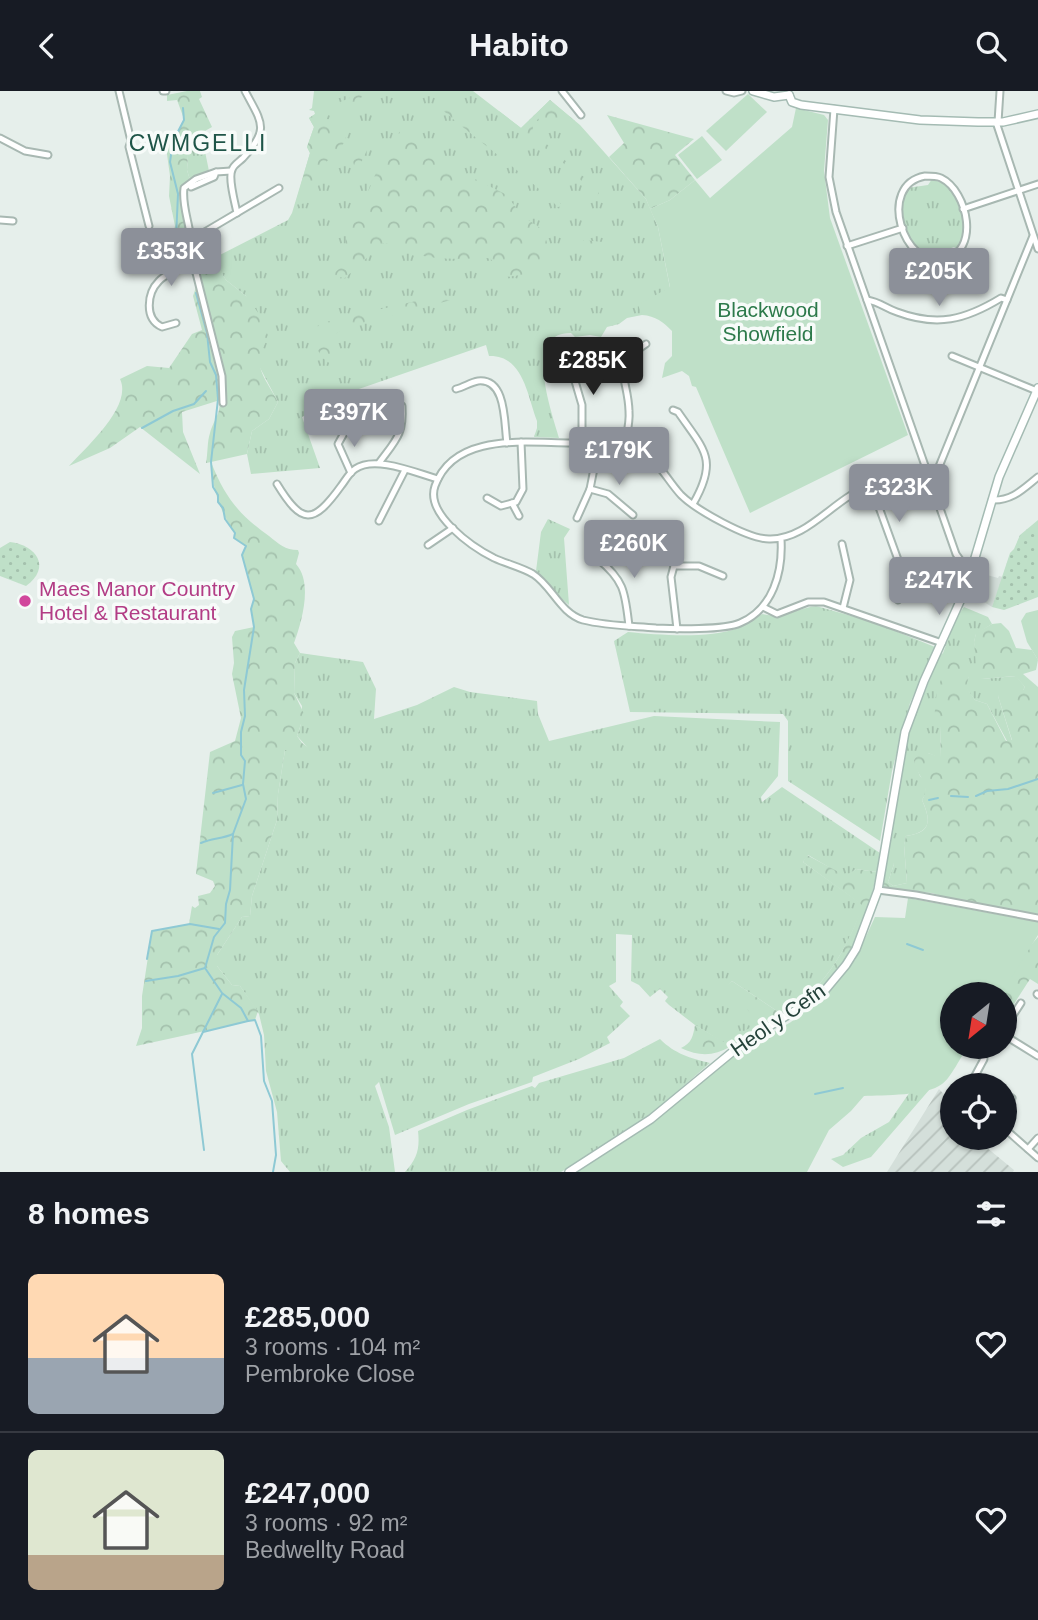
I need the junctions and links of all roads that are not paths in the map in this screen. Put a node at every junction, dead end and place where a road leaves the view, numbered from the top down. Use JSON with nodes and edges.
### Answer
{"nodes":[{"id":1,"x":119,"y":91,"type":"edge"},
{"id":2,"x":245,"y":91,"type":"edge"},
{"id":3,"x":562,"y":91,"type":"edge"},
{"id":4,"x":726,"y":91,"type":"edge"},
{"id":5,"x":742,"y":91,"type":"edge"},
{"id":6,"x":753,"y":91,"type":"edge"},
{"id":7,"x":1000,"y":91,"type":"edge"},
{"id":8,"x":790,"y":93,"type":"edge"},
{"id":9,"x":834,"y":109,"type":"junction"},
{"id":10,"x":1038,"y":114,"type":"edge"},
{"id":11,"x":581,"y":115,"type":"dead end"},
{"id":12,"x":997,"y":122,"type":"junction"},
{"id":13,"x":0,"y":138,"type":"edge"},
{"id":14,"x":48,"y":155,"type":"dead end"},
{"id":15,"x":231,"y":171,"type":"junction"},
{"id":16,"x":216,"y":172,"type":"junction"},
{"id":17,"x":1038,"y":184,"type":"edge"},
{"id":18,"x":191,"y":187,"type":"dead end"},
{"id":19,"x":279,"y":188,"type":"dead end"},
{"id":20,"x":1019,"y":190,"type":"junction"},
{"id":21,"x":963,"y":209,"type":"junction"},
{"id":22,"x":237,"y":213,"type":"junction"},
{"id":23,"x":0,"y":220,"type":"edge"},
{"id":24,"x":13,"y":221,"type":"dead end"},
{"id":25,"x":149,"y":226,"type":"dead end"},
{"id":26,"x":903,"y":229,"type":"junction"},
{"id":27,"x":203,"y":233,"type":"dead end"},
{"id":28,"x":1033,"y":236,"type":"junction"},
{"id":29,"x":847,"y":246,"type":"junction"},
{"id":30,"x":1038,"y":249,"type":"edge"},
{"id":31,"x":188,"y":260,"type":"junction"},
{"id":32,"x":867,"y":300,"type":"junction"},
{"id":33,"x":1007,"y":300,"type":"junction"},
{"id":34,"x":176,"y":323,"type":"dead end"},
{"id":35,"x":646,"y":344,"type":"dead end"},
{"id":36,"x":571,"y":351,"type":"dead end"},
{"id":37,"x":952,"y":356,"type":"dead end"},
{"id":38,"x":980,"y":368,"type":"junction"},
{"id":39,"x":456,"y":389,"type":"dead end"},
{"id":40,"x":1037,"y":390,"type":"edge"},
{"id":41,"x":223,"y":403,"type":"dead end"},
{"id":42,"x":682,"y":405,"type":"dead end"},
{"id":43,"x":402,"y":406,"type":"dead end"},
{"id":44,"x":348,"y":426,"type":"dead end"},
{"id":45,"x":521,"y":442,"type":"junction"},
{"id":46,"x":507,"y":443,"type":"junction"},
{"id":47,"x":582,"y":443,"type":"junction"},
{"id":48,"x":599,"y":443,"type":"junction"},
{"id":49,"x":625,"y":444,"type":"junction"},
{"id":50,"x":379,"y":463,"type":"junction"},
{"id":51,"x":925,"y":468,"type":"junction"},
{"id":52,"x":405,"y":470,"type":"junction"},
{"id":53,"x":351,"y":473,"type":"junction"},
{"id":54,"x":1038,"y":477,"type":"edge"},
{"id":55,"x":929,"y":478,"type":"junction"},
{"id":56,"x":438,"y":479,"type":"junction"},
{"id":57,"x":277,"y":484,"type":"dead end"},
{"id":58,"x":872,"y":488,"type":"junction"},
{"id":59,"x":590,"y":489,"type":"junction"},
{"id":60,"x":487,"y":498,"type":"dead end"},
{"id":61,"x":992,"y":500,"type":"junction"},
{"id":62,"x":512,"y":503,"type":"junction"},
{"id":63,"x":693,"y":504,"type":"junction"},
{"id":64,"x":633,"y":515,"type":"dead end"},
{"id":65,"x":519,"y":516,"type":"dead end"},
{"id":66,"x":577,"y":518,"type":"dead end"},
{"id":67,"x":379,"y":521,"type":"dead end"},
{"id":68,"x":453,"y":528,"type":"junction"},
{"id":69,"x":781,"y":539,"type":"junction"},
{"id":70,"x":601,"y":540,"type":"dead end"},
{"id":71,"x":656,"y":540,"type":"dead end"},
{"id":72,"x":842,"y":544,"type":"dead end"},
{"id":73,"x":428,"y":545,"type":"dead end"},
{"id":74,"x":973,"y":565,"type":"junction"},
{"id":75,"x":674,"y":566,"type":"junction"},
{"id":76,"x":718,"y":576,"type":"dead end"},
{"id":77,"x":897,"y":597,"type":"dead end"},
{"id":78,"x":763,"y":607,"type":"junction"},
{"id":79,"x":844,"y":608,"type":"junction"},
{"id":80,"x":629,"y":626,"type":"junction"},
{"id":81,"x":677,"y":629,"type":"junction"},
{"id":82,"x":942,"y":643,"type":"junction"},
{"id":83,"x":878,"y":890,"type":"junction"},
{"id":84,"x":1038,"y":919,"type":"edge"},
{"id":85,"x":1021,"y":1003,"type":"dead end"},
{"id":86,"x":1017,"y":1009,"type":"edge"},
{"id":87,"x":1017,"y":1042,"type":"edge"},
{"id":88,"x":1037,"y":1053,"type":"edge"},
{"id":89,"x":984,"y":1059,"type":"dead end"},
{"id":90,"x":976,"y":1073,"type":"edge"},
{"id":91,"x":1038,"y":1138,"type":"edge"},
{"id":92,"x":1017,"y":1139,"type":"edge"},
{"id":93,"x":1028,"y":1149,"type":"junction"},
{"id":94,"x":1038,"y":1158,"type":"edge"},
{"id":95,"x":569,"y":1172,"type":"edge"}],
"edges":[{"from":1,"to":25,"type":"street"},
{"from":2,"to":15,"type":"street"},
{"from":3,"to":11,"type":"street"},
{"from":4,"to":5,"type":"street"},
{"from":6,"to":8,"type":"street"},
{"from":7,"to":12,"type":"street"},
{"from":8,"to":9,"type":"street"},
{"from":9,"to":12,"type":"street"},
{"from":9,"to":29,"type":"street"},
{"from":10,"to":12,"type":"street"},
{"from":12,"to":20,"type":"street"},
{"from":13,"to":14,"type":"street"},
{"from":15,"to":16,"type":"street"},
{"from":15,"to":22,"type":"street"},
{"from":16,"to":18,"type":"street"},
{"from":16,"to":31,"type":"street"},
{"from":17,"to":20,"type":"street"},
{"from":19,"to":22,"type":"street"},
{"from":20,"to":21,"type":"street"},
{"from":20,"to":28,"type":"street"},
{"from":21,"to":26,"type":"street"},
{"from":21,"to":26,"type":"street"},
{"from":22,"to":27,"type":"street"},
{"from":23,"to":24,"type":"street"},
{"from":26,"to":29,"type":"street"},
{"from":28,"to":30,"type":"street"},
{"from":28,"to":33,"type":"street"},
{"from":29,"to":32,"type":"street"},
{"from":31,"to":34,"type":"street"},
{"from":31,"to":41,"type":"street"},
{"from":32,"to":33,"type":"street"},
{"from":32,"to":51,"type":"street"},
{"from":33,"to":38,"type":"street"},
{"from":35,"to":49,"type":"street"},
{"from":36,"to":47,"type":"street"},
{"from":37,"to":38,"type":"street"},
{"from":38,"to":40,"type":"street"},
{"from":38,"to":55,"type":"street"},
{"from":39,"to":46,"type":"street"},
{"from":40,"to":61,"type":"street","name":"Heol y Cefn"},
{"from":42,"to":63,"type":"street"},
{"from":43,"to":50,"type":"street"},
{"from":44,"to":53,"type":"street"},
{"from":45,"to":46,"type":"street"},
{"from":45,"to":47,"type":"street"},
{"from":45,"to":62,"type":"street"},
{"from":46,"to":56,"type":"street"},
{"from":47,"to":48,"type":"street"},
{"from":48,"to":49,"type":"street"},
{"from":48,"to":59,"type":"street"},
{"from":49,"to":63,"type":"street"},
{"from":50,"to":52,"type":"street"},
{"from":50,"to":53,"type":"street"},
{"from":51,"to":55,"type":"street"},
{"from":51,"to":58,"type":"street"},
{"from":52,"to":56,"type":"street"},
{"from":52,"to":67,"type":"street"},
{"from":53,"to":57,"type":"street"},
{"from":54,"to":61,"type":"street"},
{"from":55,"to":74,"type":"street"},
{"from":56,"to":68,"type":"street"},
{"from":58,"to":69,"type":"street"},
{"from":58,"to":77,"type":"street"},
{"from":59,"to":64,"type":"street"},
{"from":59,"to":66,"type":"street"},
{"from":60,"to":62,"type":"street"},
{"from":61,"to":74,"type":"street","name":"Heol y Cefn"},
{"from":62,"to":65,"type":"street"},
{"from":63,"to":69,"type":"street"},
{"from":68,"to":73,"type":"street"},
{"from":68,"to":80,"type":"street"},
{"from":69,"to":78,"type":"street"},
{"from":70,"to":80,"type":"street"},
{"from":71,"to":75,"type":"street"},
{"from":72,"to":79,"type":"street"},
{"from":74,"to":82,"type":"street","name":"Heol y Cefn"},
{"from":75,"to":76,"type":"street"},
{"from":75,"to":81,"type":"street"},
{"from":78,"to":79,"type":"street"},
{"from":78,"to":81,"type":"street"},
{"from":79,"to":82,"type":"street"},
{"from":80,"to":81,"type":"street"},
{"from":82,"to":83,"type":"street","name":"Heol y Cefn"},
{"from":83,"to":84,"type":"street"},
{"from":83,"to":95,"type":"street","name":"Heol y Cefn"},
{"from":85,"to":86,"type":"street"},
{"from":87,"to":88,"type":"street"},
{"from":89,"to":90,"type":"street"},
{"from":91,"to":93,"type":"street"},
{"from":92,"to":93,"type":"street"},
{"from":93,"to":94,"type":"street"}]}
